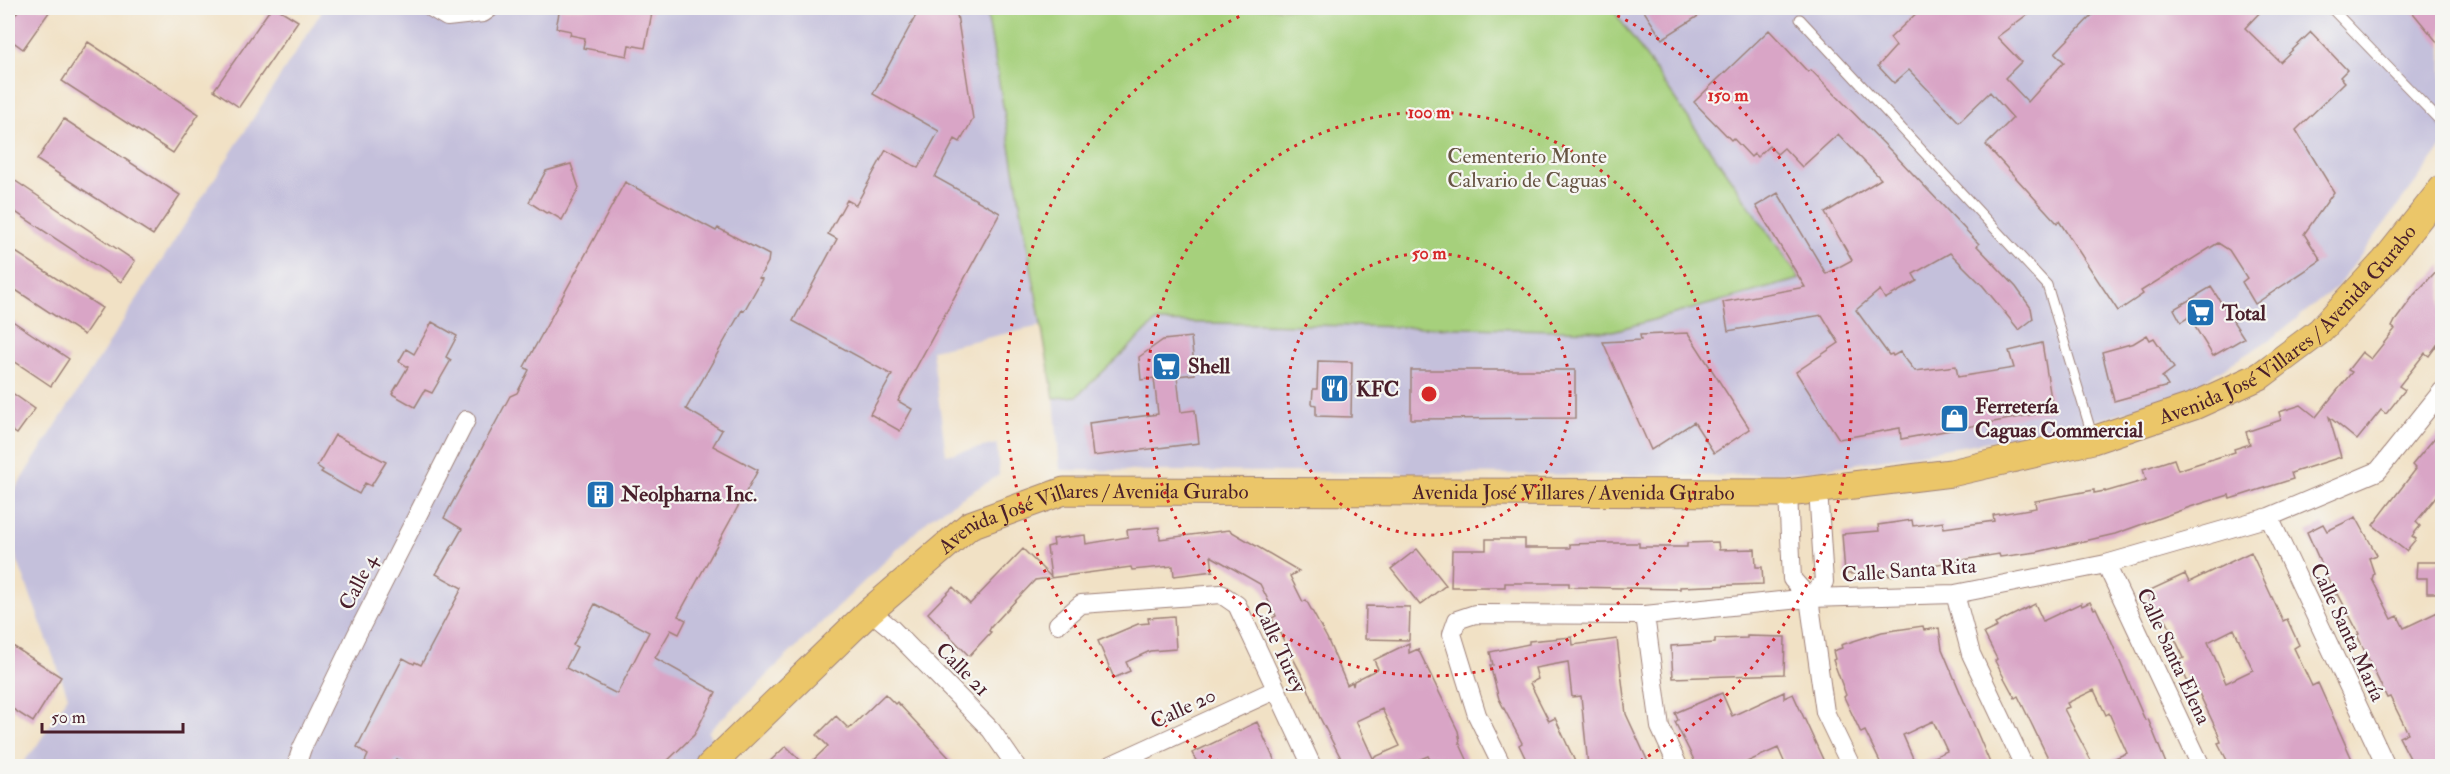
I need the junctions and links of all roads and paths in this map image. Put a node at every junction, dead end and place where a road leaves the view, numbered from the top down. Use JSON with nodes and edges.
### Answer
{"nodes":[{"id":1,"x":432,"y":8,"type":"edge"},
{"id":2,"x":490,"y":8,"type":"edge"},
{"id":3,"x":2331,"y":8,"type":"edge"},
{"id":4,"x":1800,"y":19,"type":"dead end"},
{"id":5,"x":2442,"y":123,"type":"edge"},
{"id":6,"x":2442,"y":189,"type":"edge"},
{"id":7,"x":2442,"y":391,"type":"edge"},
{"id":8,"x":466,"y":420,"type":"dead end"},
{"id":9,"x":2093,"y":440,"type":"junction"},
{"id":10,"x":1818,"y":489,"type":"junction"},
{"id":11,"x":1788,"y":493,"type":"junction"},
{"id":12,"x":2270,"y":517,"type":"junction"},
{"id":13,"x":2106,"y":564,"type":"junction"},
{"id":14,"x":1955,"y":594,"type":"junction"},
{"id":15,"x":1809,"y":598,"type":"junction"},
{"id":16,"x":870,"y":611,"type":"junction"},
{"id":17,"x":1645,"y":615,"type":"junction"},
{"id":18,"x":1058,"y":624,"type":"dead end"},
{"id":19,"x":1275,"y":690,"type":"junction"},
{"id":20,"x":296,"y":766,"type":"edge"},
{"id":21,"x":710,"y":766,"type":"edge"},
{"id":22,"x":1016,"y":766,"type":"edge"},
{"id":23,"x":1109,"y":766,"type":"edge"},
{"id":24,"x":1312,"y":766,"type":"edge"},
{"id":25,"x":1502,"y":766,"type":"edge"},
{"id":26,"x":1678,"y":766,"type":"edge"},
{"id":27,"x":1851,"y":766,"type":"edge"},
{"id":28,"x":2024,"y":766,"type":"edge"},
{"id":29,"x":2201,"y":766,"type":"edge"},
{"id":30,"x":2386,"y":766,"type":"edge"}],
"edges":[{"from":1,"to":2,"type":"street"},
{"from":3,"to":5,"type":"lane"},
{"from":4,"to":9,"type":"lane"},
{"from":6,"to":9,"type":"main road","name":"Avenida José Villares / Avenida Gurabo"},
{"from":7,"to":12,"type":"street","name":"Calle Santa Rita"},
{"from":8,"to":20,"type":"street","name":"Calle 4"},
{"from":9,"to":10,"type":"main road","name":"Avenida José Villares / Avenida Gurabo"},
{"from":10,"to":11,"type":"main road","name":"Avenida José Villares / Avenida Gurabo"},
{"from":10,"to":15,"type":"street"},
{"from":11,"to":15,"type":"street"},
{"from":11,"to":16,"type":"main road","name":"Avenida José Villares / Avenida Gurabo"},
{"from":12,"to":13,"type":"street","name":"Calle Santa Rita"},
{"from":12,"to":30,"type":"street","name":"Calle Santa María"},
{"from":13,"to":14,"type":"street","name":"Calle Santa Rita"},
{"from":13,"to":29,"type":"street","name":"Calle Santa Elena"},
{"from":14,"to":15,"type":"street","name":"Calle Santa Rita"},
{"from":14,"to":28,"type":"street"},
{"from":15,"to":17,"type":"street","name":"Calle Santa Rita"},
{"from":15,"to":27,"type":"street"},
{"from":16,"to":21,"type":"main road","name":"Avenida José Villares / Avenida Gurabo"},
{"from":16,"to":22,"type":"street","name":"Calle 21"},
{"from":17,"to":25,"type":"street","name":"Calle Santa Rita"},
{"from":17,"to":26,"type":"street"},
{"from":18,"to":19,"type":"street","name":"Calle Turey"},
{"from":19,"to":23,"type":"street","name":"Calle 20"},
{"from":19,"to":24,"type":"street","name":"Calle Turey"}]}
